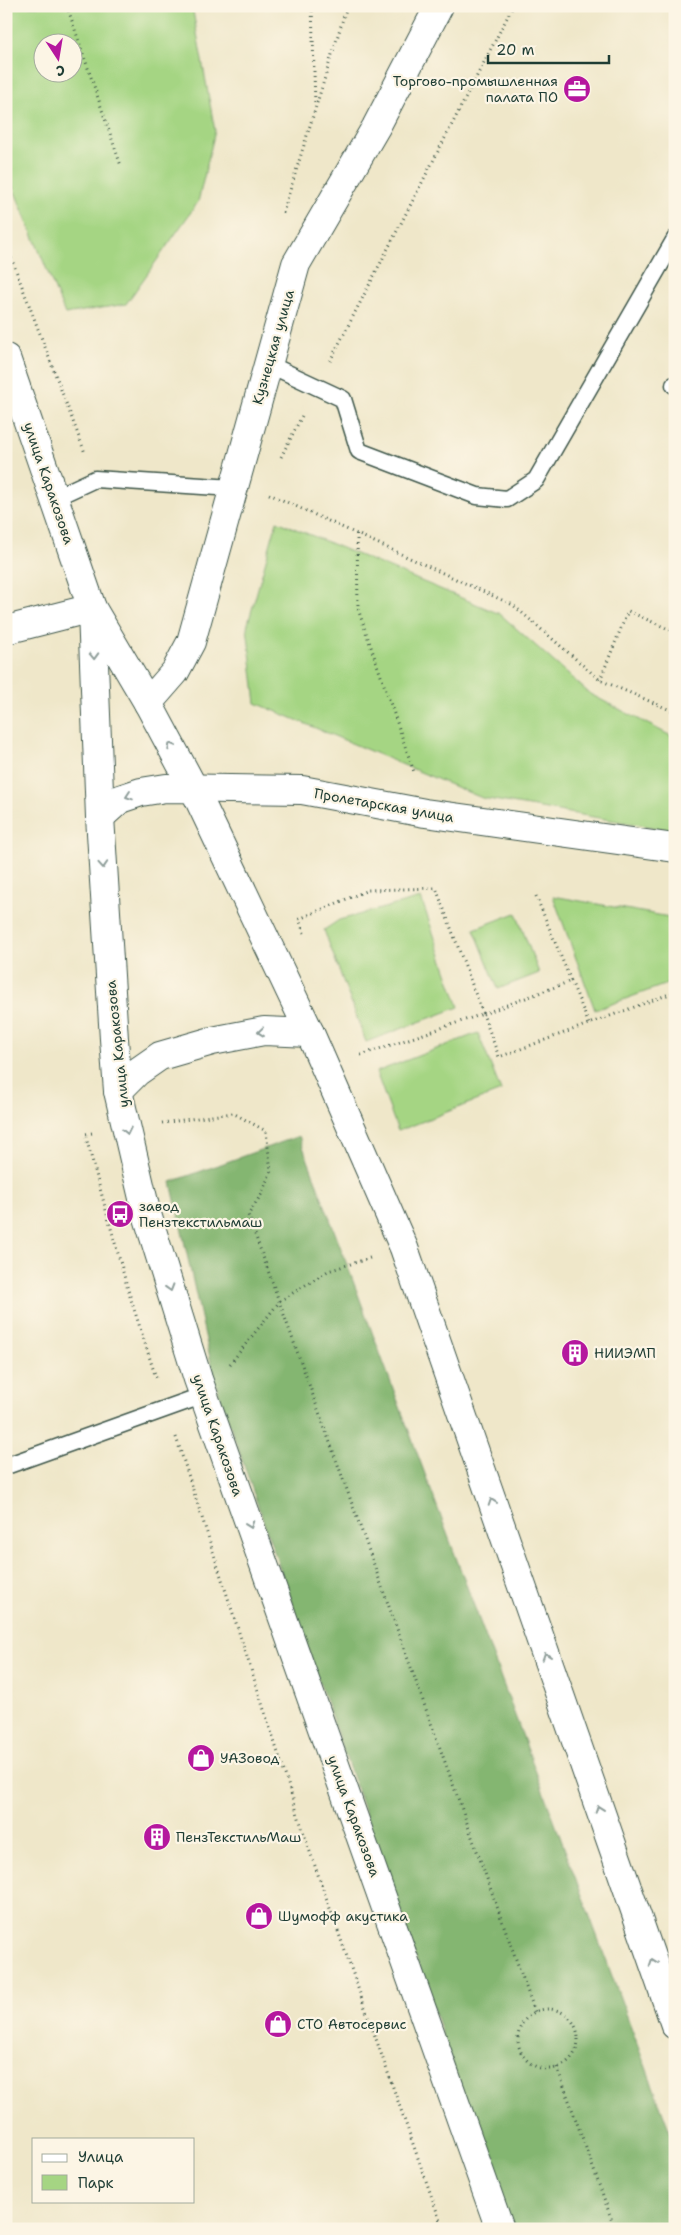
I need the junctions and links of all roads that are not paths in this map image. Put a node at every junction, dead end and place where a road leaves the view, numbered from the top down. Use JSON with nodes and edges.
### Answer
{"nodes":[{"id":1,"x":439,"y":6,"type":"edge"},
{"id":2,"x":675,"y":239,"type":"edge"},
{"id":3,"x":6,"y":358,"type":"edge"},
{"id":4,"x":268,"y":364,"type":"junction"},
{"id":5,"x":233,"y":488,"type":"junction"},
{"id":6,"x":54,"y":498,"type":"junction"},
{"id":7,"x":92,"y":608,"type":"junction"},
{"id":8,"x":6,"y":630,"type":"edge"},
{"id":9,"x":148,"y":703,"type":"junction"},
{"id":10,"x":194,"y":789,"type":"junction"},
{"id":11,"x":100,"y":817,"type":"junction"},
{"id":12,"x":675,"y":848,"type":"edge"},
{"id":13,"x":310,"y":1033,"type":"junction"},
{"id":14,"x":118,"y":1090,"type":"junction"},
{"id":15,"x":204,"y":1395,"type":"junction"},
{"id":16,"x":6,"y":1466,"type":"edge"},
{"id":17,"x":675,"y":2025,"type":"edge"},
{"id":18,"x":500,"y":2229,"type":"edge"}],
"edges":[{"from":1,"to":4,"type":"main road","name":"Кузнецкая улица"},
{"from":2,"to":4,"type":"lane"},
{"from":3,"to":6,"type":"main road","name":"улица Каракозова"},
{"from":4,"to":5,"type":"main road","name":"Кузнецкая улица"},
{"from":5,"to":6,"type":"lane"},
{"from":5,"to":9,"type":"main road","name":"Кузнецкая улица"},
{"from":6,"to":7,"type":"main road","name":"улица Каракозова"},
{"from":7,"to":8,"type":"main road"},
{"from":7,"to":9,"type":"main road","name":"улица Каракозова"},
{"from":7,"to":11,"type":"main road","name":"улица Каракозова","one_way":true},
{"from":10,"to":9,"type":"main road","name":"улица Каракозова","one_way":true},
{"from":10,"to":11,"type":"main road","name":"Пролетарская улица","one_way":true},
{"from":10,"to":12,"type":"main road","name":"Пролетарская улица"},
{"from":10,"to":13,"type":"main road","name":"улица Каракозова"},
{"from":11,"to":14,"type":"main road","name":"улица Каракозова","one_way":true},
{"from":13,"to":14,"type":"main road","one_way":true},
{"from":17,"to":13,"type":"main road","name":"улица Каракозова","one_way":true},
{"from":14,"to":15,"type":"main road","name":"улица Каракозова","one_way":true},
{"from":15,"to":16,"type":"lane"},
{"from":15,"to":18,"type":"main road","name":"улица Каракозова","one_way":true}]}
